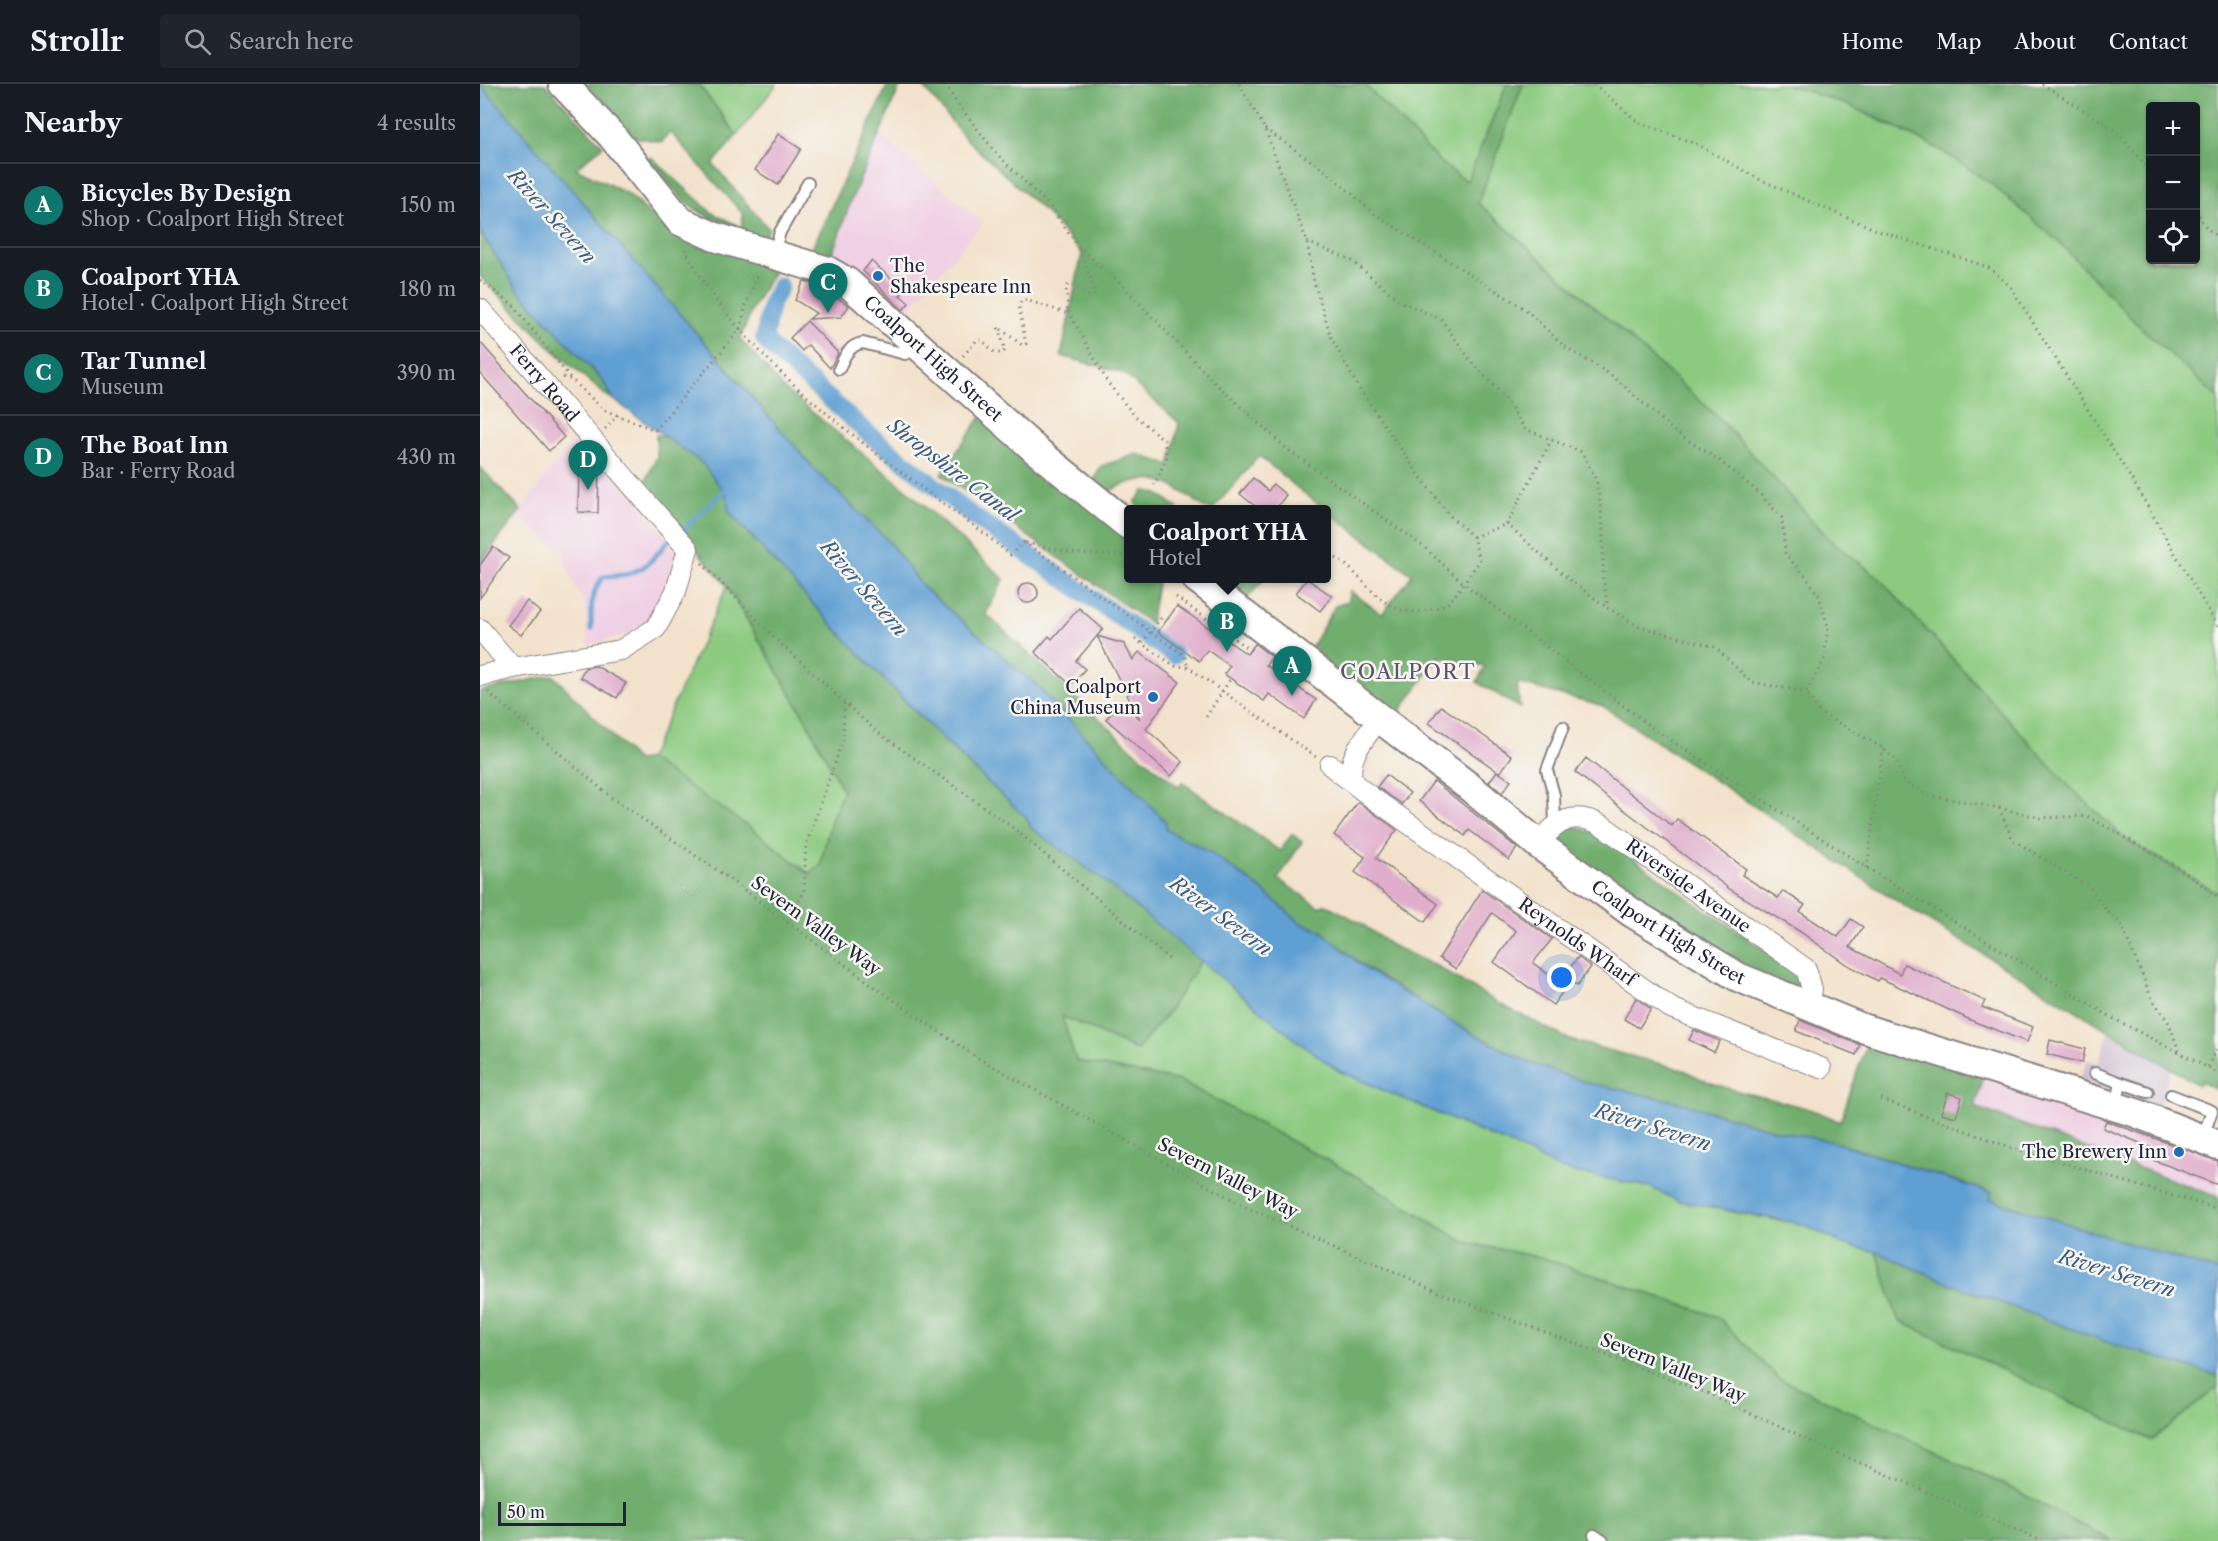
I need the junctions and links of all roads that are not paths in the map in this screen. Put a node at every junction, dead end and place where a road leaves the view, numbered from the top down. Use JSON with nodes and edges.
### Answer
{"nodes":[{"id":1,"x":563,"y":84,"type":"edge"},
{"id":2,"x":808,"y":183,"type":"dead end"},
{"id":3,"x":766,"y":264,"type":"junction"},
{"id":4,"x":480,"y":309,"type":"edge"},
{"id":5,"x":920,"y":349,"type":"junction"},
{"id":6,"x":839,"y":369,"type":"dead end"},
{"id":7,"x":1124,"y":522,"type":"edge"},
{"id":8,"x":1186,"y":588,"type":"edge"},
{"id":9,"x":480,"y":629,"type":"edge"},
{"id":10,"x":513,"y":668,"type":"junction"},
{"id":11,"x":483,"y":683,"type":"edge"},
{"id":12,"x":1378,"y":720,"type":"junction"},
{"id":13,"x":1563,"y":727,"type":"dead end"},
{"id":14,"x":1330,"y":765,"type":"road end"},
{"id":15,"x":1353,"y":782,"type":"junction"},
{"id":16,"x":1546,"y":835,"type":"junction"},
{"id":17,"x":1809,"y":1006,"type":"junction"},
{"id":18,"x":1821,"y":1068,"type":"dead end"},
{"id":19,"x":2095,"y":1073,"type":"dead end"},
{"id":20,"x":2148,"y":1092,"type":"dead end"},
{"id":21,"x":2118,"y":1095,"type":"junction"},
{"id":22,"x":2171,"y":1095,"type":"dead end"},
{"id":23,"x":2215,"y":1112,"type":"edge"},
{"id":24,"x":2210,"y":1142,"type":"edge"}],
"edges":[{"from":1,"to":3,"type":"street","name":"Coalport High Street"},
{"from":2,"to":3,"type":"lane"},
{"from":3,"to":5,"type":"street","name":"Coalport High Street"},
{"from":4,"to":10,"type":"street","name":"Ferry Road"},
{"from":5,"to":6,"type":"lane"},
{"from":5,"to":7,"type":"street","name":"Coalport High Street"},
{"from":8,"to":12,"type":"street","name":"Coalport High Street"},
{"from":9,"to":10,"type":"street"},
{"from":10,"to":11,"type":"street"},
{"from":12,"to":15,"type":"street"},
{"from":12,"to":16,"type":"street","name":"Coalport High Street"},
{"from":13,"to":16,"type":"lane"},
{"from":14,"to":15,"type":"street","name":"Reynolds Wharf"},
{"from":15,"to":18,"type":"street","name":"Reynolds Wharf"},
{"from":16,"to":17,"type":"street","name":"Coalport High Street"},
{"from":16,"to":17,"type":"street","name":"Riverside Avenue"},
{"from":17,"to":21,"type":"street","name":"Coalport High Street"},
{"from":19,"to":21,"type":"lane"},
{"from":20,"to":21,"type":"lane"},
{"from":21,"to":24,"type":"street","name":"Coalport High Street"},
{"from":22,"to":23,"type":"lane"},
{"from":23,"to":24,"type":"lane"}]}
